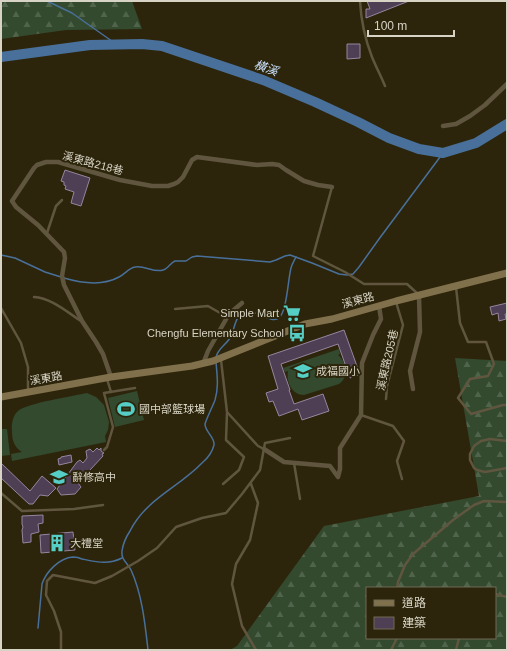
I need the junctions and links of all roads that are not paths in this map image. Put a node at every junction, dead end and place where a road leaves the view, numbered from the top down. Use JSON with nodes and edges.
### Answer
{"nodes":[{"id":1,"x":360,"y":1,"type":"edge"},
{"id":2,"x":507,"y":84,"type":"edge"},
{"id":3,"x":386,"y":86,"type":"dead end"},
{"id":4,"x":443,"y":126,"type":"dead end"},
{"id":5,"x":332,"y":187,"type":"joint"},
{"id":6,"x":62,"y":200,"type":"dead end"},
{"id":7,"x":46,"y":234,"type":"junction"},
{"id":8,"x":507,"y":273,"type":"edge"},
{"id":9,"x":456,"y":286,"type":"junction"},
{"id":10,"x":419,"y":296,"type":"junction"},
{"id":11,"x":34,"y":297,"type":"dead end"},
{"id":12,"x":396,"y":301,"type":"junction"},
{"id":13,"x":242,"y":303,"type":"dead end"},
{"id":14,"x":379,"y":306,"type":"junction"},
{"id":15,"x":1,"y":308,"type":"edge"},
{"id":16,"x":175,"y":310,"type":"dead end"},
{"id":17,"x":227,"y":318,"type":"junction"},
{"id":18,"x":84,"y":324,"type":"junction"},
{"id":19,"x":217,"y":359,"type":"junction"},
{"id":20,"x":203,"y":364,"type":"junction"},
{"id":21,"x":109,"y":377,"type":"junction"},
{"id":22,"x":135,"y":388,"type":"dead end"},
{"id":23,"x":413,"y":389,"type":"dead end"},
{"id":24,"x":28,"y":392,"type":"junction"},
{"id":25,"x":111,"y":392,"type":"junction"},
{"id":26,"x":1,"y":396,"type":"edge"},
{"id":27,"x":386,"y":399,"type":"dead end"},
{"id":28,"x":507,"y":405,"type":"edge"},
{"id":29,"x":227,"y":412,"type":"junction"},
{"id":30,"x":361,"y":415,"type":"junction"},
{"id":31,"x":290,"y":438,"type":"dead end"},
{"id":32,"x":507,"y":441,"type":"edge"},
{"id":33,"x":264,"y":449,"type":"junction"},
{"id":34,"x":104,"y":450,"type":"dead end"},
{"id":35,"x":294,"y":462,"type":"junction"},
{"id":36,"x":507,"y":468,"type":"edge"},
{"id":37,"x":402,"y":479,"type":"dead end"},
{"id":38,"x":250,"y":483,"type":"junction"},
{"id":39,"x":223,"y":484,"type":"dead end"},
{"id":40,"x":1,"y":493,"type":"edge"},
{"id":41,"x":300,"y":499,"type":"dead end"},
{"id":42,"x":507,"y":502,"type":"edge"},
{"id":43,"x":103,"y":505,"type":"dead end"},
{"id":44,"x":397,"y":587,"type":"edge"},
{"id":45,"x":496,"y":594,"type":"edge"},
{"id":46,"x":507,"y":597,"type":"edge"},
{"id":47,"x":396,"y":639,"type":"edge"},
{"id":48,"x":459,"y":639,"type":"edge"},
{"id":49,"x":61,"y":650,"type":"edge"},
{"id":50,"x":256,"y":650,"type":"edge"},
{"id":51,"x":391,"y":650,"type":"edge"},
{"id":52,"x":456,"y":650,"type":"edge"}],
"edges":[{"from":1,"to":3,"type":"lane"},
{"from":2,"to":4,"type":"street"},
{"from":5,"to":7,"type":"street","name":"溪東路218巷"},
{"from":5,"to":10,"type":"lane"},
{"from":6,"to":7,"type":"lane"},
{"from":7,"to":18,"type":"street","name":"溪東路218巷"},
{"from":8,"to":9,"type":"main road","name":"溪東路"},
{"from":9,"to":10,"type":"main road","name":"溪東路"},
{"from":9,"to":28,"type":"lane"},
{"from":10,"to":12,"type":"main road","name":"溪東路"},
{"from":10,"to":23,"type":"street"},
{"from":11,"to":18,"type":"lane"},
{"from":12,"to":14,"type":"main road","name":"溪東路"},
{"from":12,"to":27,"type":"lane","name":"溪東路205巷"},
{"from":13,"to":17,"type":"street"},
{"from":14,"to":19,"type":"main road","name":"溪東路"},
{"from":14,"to":30,"type":"street"},
{"from":15,"to":24,"type":"lane"},
{"from":16,"to":17,"type":"lane"},
{"from":17,"to":20,"type":"street"},
{"from":18,"to":21,"type":"street","name":"溪東路218巷"},
{"from":19,"to":20,"type":"main road","name":"溪東路"},
{"from":19,"to":29,"type":"lane"},
{"from":20,"to":21,"type":"main road","name":"溪東路"},
{"from":21,"to":24,"type":"main road","name":"溪東路"},
{"from":21,"to":25,"type":"lane"},
{"from":22,"to":25,"type":"lane"},
{"from":24,"to":26,"type":"main road","name":"溪東路"},
{"from":25,"to":34,"type":"lane"},
{"from":29,"to":33,"type":"lane"},
{"from":29,"to":39,"type":"lane"},
{"from":30,"to":35,"type":"street"},
{"from":30,"to":37,"type":"lane"},
{"from":31,"to":33,"type":"lane"},
{"from":32,"to":36,"type":"lane"},
{"from":33,"to":35,"type":"street"},
{"from":33,"to":38,"type":"lane"},
{"from":35,"to":41,"type":"lane"},
{"from":38,"to":49,"type":"lane"},
{"from":38,"to":50,"type":"lane"},
{"from":40,"to":43,"type":"lane"},
{"from":42,"to":44,"type":"lane"},
{"from":45,"to":46,"type":"lane"},
{"from":47,"to":51,"type":"lane"},
{"from":48,"to":52,"type":"lane"}]}
